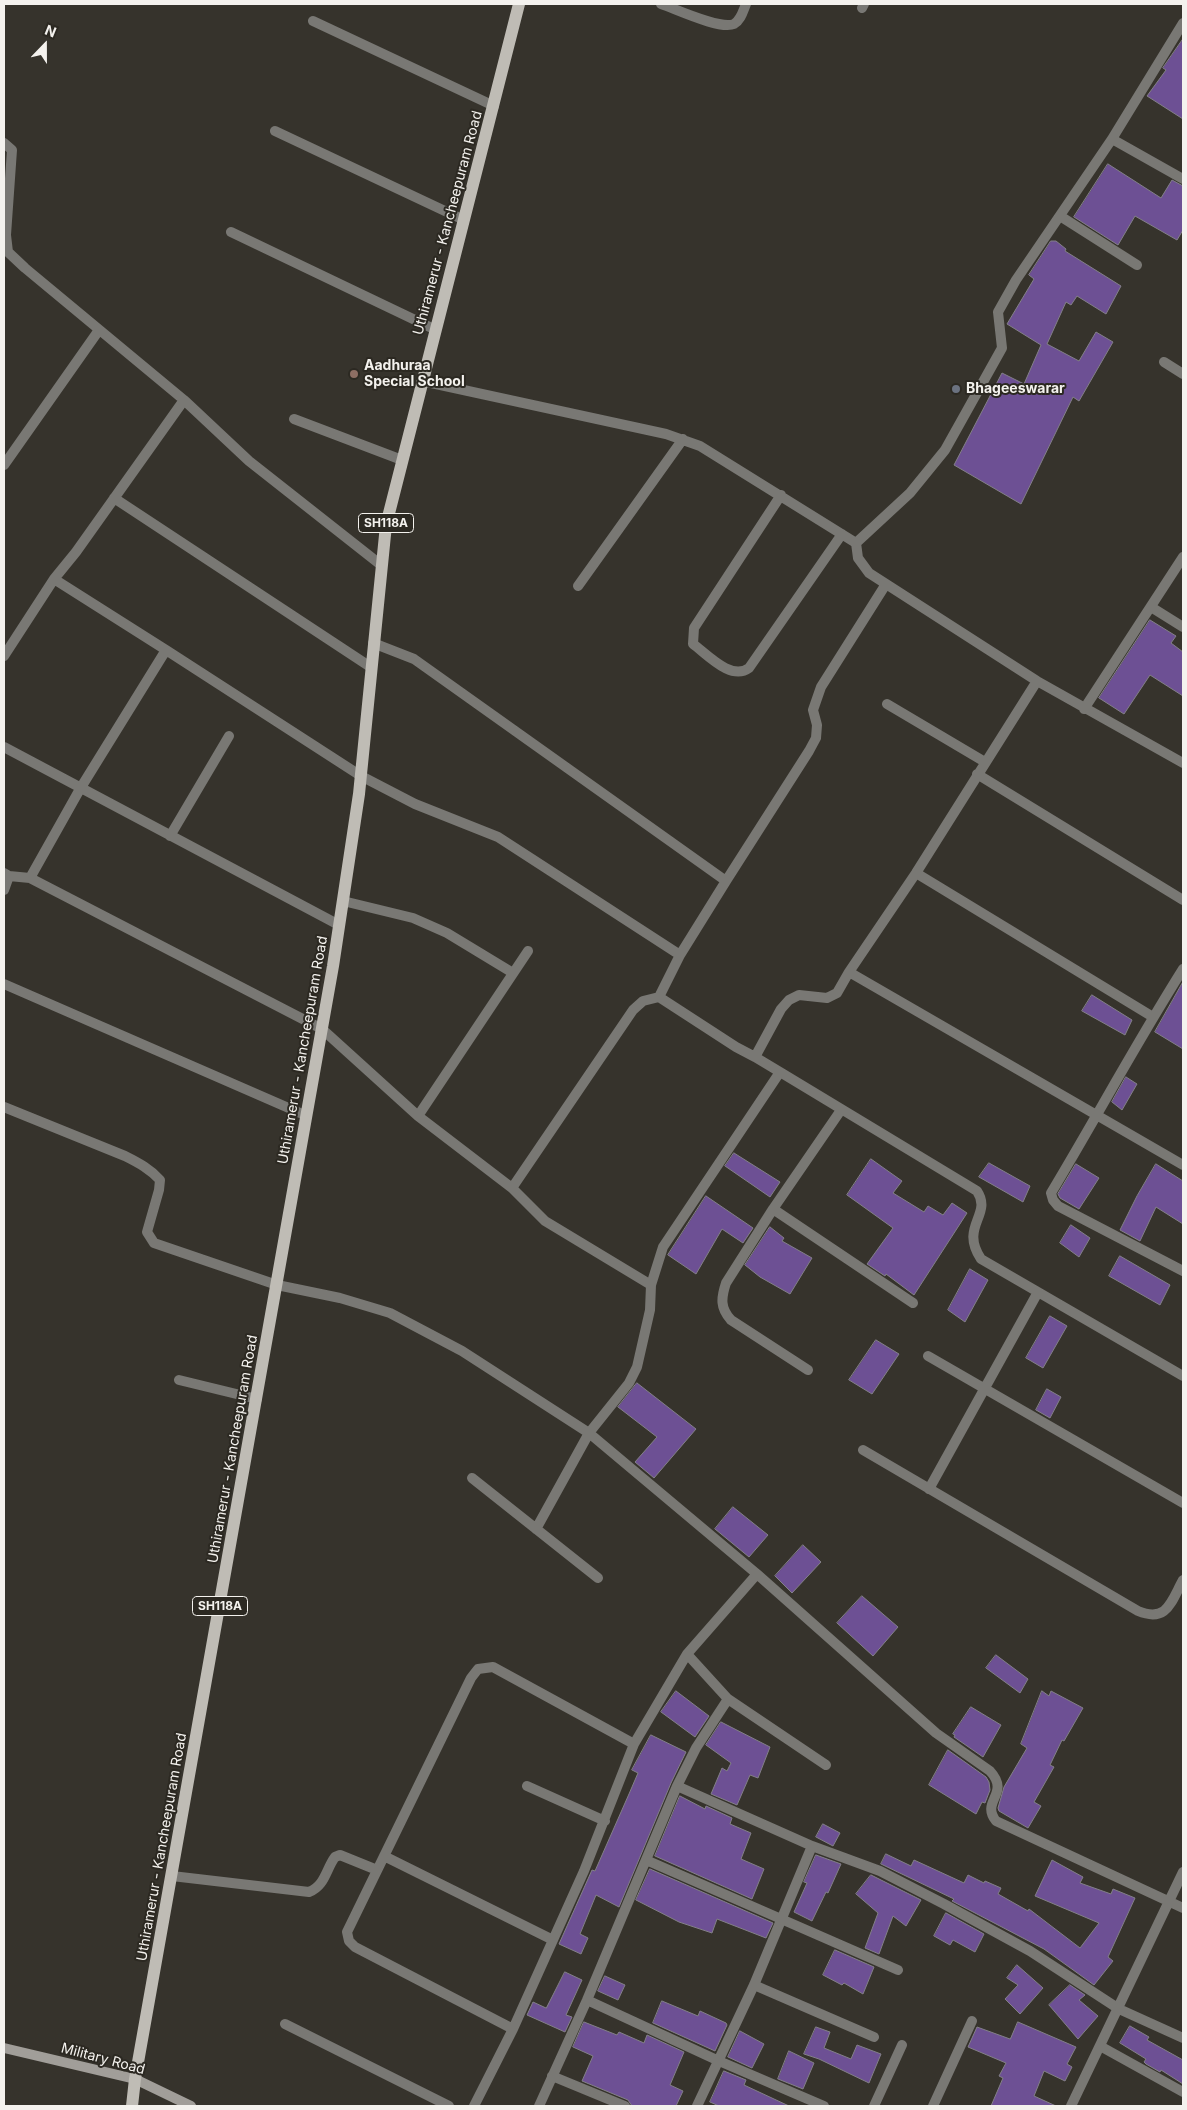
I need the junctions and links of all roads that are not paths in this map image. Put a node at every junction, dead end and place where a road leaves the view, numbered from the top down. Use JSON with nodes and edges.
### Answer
{"nodes":[{"id":1,"x":518,"y":4,"type":"edge"},
{"id":2,"x":661,"y":4,"type":"edge"},
{"id":3,"x":746,"y":4,"type":"edge"},
{"id":4,"x":313,"y":21,"type":"dead end"},
{"id":5,"x":1183,"y":23,"type":"edge"},
{"id":6,"x":1180,"y":36,"type":"edge"},
{"id":7,"x":494,"y":106,"type":"junction"},
{"id":8,"x":275,"y":131,"type":"dead end"},
{"id":9,"x":1112,"y":139,"type":"junction"},
{"id":10,"x":4,"y":143,"type":"edge"},
{"id":11,"x":1183,"y":179,"type":"edge"},
{"id":12,"x":1060,"y":216,"type":"junction"},
{"id":13,"x":464,"y":220,"type":"junction"},
{"id":14,"x":232,"y":232,"type":"dead end"},
{"id":15,"x":5,"y":253,"type":"edge"},
{"id":16,"x":1137,"y":265,"type":"dead end"},
{"id":17,"x":99,"y":330,"type":"junction"},
{"id":18,"x":436,"y":330,"type":"junction"},
{"id":19,"x":1164,"y":362,"type":"dead end"},
{"id":20,"x":1183,"y":374,"type":"edge"},
{"id":21,"x":422,"y":381,"type":"junction"},
{"id":22,"x":184,"y":400,"type":"junction"},
{"id":23,"x":294,"y":419,"type":"dead end"},
{"id":24,"x":683,"y":439,"type":"junction"},
{"id":25,"x":402,"y":460,"type":"junction"},
{"id":26,"x":4,"y":465,"type":"edge"},
{"id":27,"x":781,"y":495,"type":"junction"},
{"id":28,"x":114,"y":498,"type":"junction"},
{"id":29,"x":842,"y":534,"type":"junction"},
{"id":30,"x":856,"y":543,"type":"junction"},
{"id":31,"x":1183,"y":558,"type":"edge"},
{"id":32,"x":381,"y":566,"type":"junction"},
{"id":33,"x":54,"y":579,"type":"junction"},
{"id":34,"x":886,"y":584,"type":"junction"},
{"id":35,"x":578,"y":586,"type":"dead end"},
{"id":36,"x":1151,"y":607,"type":"junction"},
{"id":37,"x":1183,"y":627,"type":"edge"},
{"id":38,"x":373,"y":643,"type":"junction"},
{"id":39,"x":166,"y":650,"type":"junction"},
{"id":40,"x":4,"y":656,"type":"edge"},
{"id":41,"x":372,"y":668,"type":"junction"},
{"id":42,"x":1037,"y":681,"type":"junction"},
{"id":43,"x":886,"y":704,"type":"dead end"},
{"id":44,"x":1084,"y":709,"type":"junction"},
{"id":45,"x":229,"y":736,"type":"dead end"},
{"id":46,"x":4,"y":747,"type":"edge"},
{"id":47,"x":985,"y":762,"type":"junction"},
{"id":48,"x":1183,"y":763,"type":"edge"},
{"id":49,"x":978,"y":774,"type":"junction"},
{"id":50,"x":361,"y":776,"type":"junction"},
{"id":51,"x":80,"y":789,"type":"junction"},
{"id":52,"x":170,"y":836,"type":"junction"},
{"id":53,"x":916,"y":873,"type":"junction"},
{"id":54,"x":7,"y":875,"type":"edge"},
{"id":55,"x":30,"y":878,"type":"junction"},
{"id":56,"x":726,"y":881,"type":"junction"},
{"id":57,"x":4,"y":890,"type":"edge"},
{"id":58,"x":1183,"y":900,"type":"edge"},
{"id":59,"x":343,"y":901,"type":"junction"},
{"id":60,"x":339,"y":924,"type":"junction"},
{"id":61,"x":528,"y":951,"type":"dead end"},
{"id":62,"x":680,"y":955,"type":"junction"},
{"id":63,"x":1183,"y":969,"type":"edge"},
{"id":64,"x":849,"y":972,"type":"junction"},
{"id":65,"x":513,"y":974,"type":"junction"},
{"id":66,"x":4,"y":984,"type":"edge"},
{"id":67,"x":659,"y":997,"type":"junction"},
{"id":68,"x":1153,"y":1018,"type":"junction"},
{"id":69,"x":322,"y":1029,"type":"junction"},
{"id":70,"x":755,"y":1057,"type":"junction"},
{"id":71,"x":780,"y":1072,"type":"junction"},
{"id":72,"x":4,"y":1107,"type":"edge"},
{"id":73,"x":841,"y":1110,"type":"junction"},
{"id":74,"x":308,"y":1111,"type":"junction"},
{"id":75,"x":418,"y":1116,"type":"junction"},
{"id":76,"x":1097,"y":1117,"type":"junction"},
{"id":77,"x":1183,"y":1165,"type":"edge"},
{"id":78,"x":512,"y":1188,"type":"junction"},
{"id":79,"x":773,"y":1209,"type":"junction"},
{"id":80,"x":1183,"y":1271,"type":"edge"},
{"id":81,"x":277,"y":1285,"type":"junction"},
{"id":82,"x":650,"y":1285,"type":"junction"},
{"id":83,"x":1038,"y":1292,"type":"junction"},
{"id":84,"x":913,"y":1303,"type":"dead end"},
{"id":85,"x":928,"y":1356,"type":"dead end"},
{"id":86,"x":808,"y":1370,"type":"dead end"},
{"id":87,"x":1183,"y":1376,"type":"edge"},
{"id":88,"x":179,"y":1380,"type":"dead end"},
{"id":89,"x":984,"y":1388,"type":"junction"},
{"id":90,"x":257,"y":1399,"type":"junction"},
{"id":91,"x":589,"y":1433,"type":"junction"},
{"id":92,"x":863,"y":1450,"type":"dead end"},
{"id":93,"x":472,"y":1478,"type":"dead end"},
{"id":94,"x":929,"y":1489,"type":"junction"},
{"id":95,"x":1183,"y":1503,"type":"edge"},
{"id":96,"x":536,"y":1529,"type":"junction"},
{"id":97,"x":757,"y":1574,"type":"junction"},
{"id":98,"x":598,"y":1578,"type":"dead end"},
{"id":99,"x":1183,"y":1580,"type":"edge"},
{"id":100,"x":687,"y":1654,"type":"junction"},
{"id":101,"x":728,"y":1699,"type":"junction"},
{"id":102,"x":634,"y":1744,"type":"junction"},
{"id":103,"x":826,"y":1765,"type":"dead end"},
{"id":104,"x":527,"y":1786,"type":"dead end"},
{"id":105,"x":677,"y":1786,"type":"junction"},
{"id":106,"x":605,"y":1820,"type":"junction"},
{"id":107,"x":812,"y":1846,"type":"junction"},
{"id":108,"x":384,"y":1856,"type":"junction"},
{"id":109,"x":646,"y":1860,"type":"junction"},
{"id":110,"x":377,"y":1870,"type":"junction"},
{"id":111,"x":1183,"y":1872,"type":"edge"},
{"id":112,"x":172,"y":1876,"type":"junction"},
{"id":113,"x":1168,"y":1902,"type":"junction"},
{"id":114,"x":1183,"y":1908,"type":"edge"},
{"id":115,"x":782,"y":1918,"type":"junction"},
{"id":116,"x":553,"y":1940,"type":"junction"},
{"id":117,"x":898,"y":1970,"type":"dead end"},
{"id":118,"x":754,"y":1985,"type":"junction"},
{"id":119,"x":587,"y":2000,"type":"junction"},
{"id":120,"x":1119,"y":2009,"type":"junction"},
{"id":121,"x":972,"y":2021,"type":"dead end"},
{"id":122,"x":286,"y":2024,"type":"dead end"},
{"id":123,"x":512,"y":2029,"type":"junction"},
{"id":124,"x":874,"y":2037,"type":"dead end"},
{"id":125,"x":1183,"y":2038,"type":"edge"},
{"id":126,"x":902,"y":2045,"type":"dead end"},
{"id":127,"x":1100,"y":2046,"type":"junction"},
{"id":128,"x":4,"y":2048,"type":"edge"},
{"id":129,"x":719,"y":2061,"type":"junction"},
{"id":130,"x":552,"y":2076,"type":"junction"},
{"id":131,"x":135,"y":2079,"type":"junction"},
{"id":132,"x":1183,"y":2092,"type":"edge"},
{"id":133,"x":132,"y":2106,"type":"edge"},
{"id":134,"x":191,"y":2106,"type":"edge"},
{"id":135,"x":449,"y":2106,"type":"edge"},
{"id":136,"x":474,"y":2106,"type":"edge"},
{"id":137,"x":539,"y":2106,"type":"edge"},
{"id":138,"x":625,"y":2106,"type":"edge"},
{"id":139,"x":697,"y":2106,"type":"edge"},
{"id":140,"x":824,"y":2106,"type":"edge"},
{"id":141,"x":874,"y":2106,"type":"edge"},
{"id":142,"x":933,"y":2106,"type":"edge"},
{"id":143,"x":1071,"y":2106,"type":"edge"}],
"edges":[{"from":1,"to":7,"type":"main road","name":"Uthiramerur - Kancheepuram Road","number":"SH118A"},
{"from":2,"to":3,"type":"street"},
{"from":4,"to":7,"type":"street"},
{"from":5,"to":6,"type":"street"},
{"from":6,"to":9,"type":"street"},
{"from":7,"to":13,"type":"main road","name":"Uthiramerur - Kancheepuram Road","number":"SH118A"},
{"from":8,"to":13,"type":"street"},
{"from":9,"to":11,"type":"street"},
{"from":9,"to":12,"type":"street"},
{"from":10,"to":15,"type":"street"},
{"from":12,"to":16,"type":"street"},
{"from":12,"to":30,"type":"street"},
{"from":13,"to":18,"type":"main road","name":"Uthiramerur - Kancheepuram Road","number":"SH118A"},
{"from":14,"to":18,"type":"street"},
{"from":15,"to":17,"type":"street"},
{"from":17,"to":22,"type":"street"},
{"from":17,"to":26,"type":"street"},
{"from":18,"to":21,"type":"main road","name":"Uthiramerur - Kancheepuram Road","number":"SH118A"},
{"from":19,"to":20,"type":"street"},
{"from":21,"to":24,"type":"street"},
{"from":21,"to":25,"type":"main road","name":"Uthiramerur - Kancheepuram Road","number":"SH118A"},
{"from":22,"to":28,"type":"street"},
{"from":22,"to":32,"type":"street"},
{"from":23,"to":25,"type":"street"},
{"from":24,"to":27,"type":"street"},
{"from":24,"to":35,"type":"street"},
{"from":25,"to":32,"type":"main road","name":"Uthiramerur - Kancheepuram Road","number":"SH118A"},
{"from":27,"to":29,"type":"street"},
{"from":27,"to":29,"type":"street"},
{"from":28,"to":33,"type":"street"},
{"from":28,"to":41,"type":"street"},
{"from":29,"to":30,"type":"street"},
{"from":30,"to":34,"type":"street"},
{"from":31,"to":36,"type":"street"},
{"from":32,"to":38,"type":"main road","name":"Uthiramerur - Kancheepuram Road","number":"SH118A"},
{"from":33,"to":39,"type":"street"},
{"from":33,"to":40,"type":"street"},
{"from":34,"to":42,"type":"street"},
{"from":34,"to":56,"type":"street"},
{"from":36,"to":37,"type":"street"},
{"from":36,"to":44,"type":"street"},
{"from":38,"to":41,"type":"main road","name":"Uthiramerur - Kancheepuram Road","number":"SH118A"},
{"from":38,"to":56,"type":"street"},
{"from":39,"to":50,"type":"street"},
{"from":39,"to":51,"type":"street"},
{"from":41,"to":50,"type":"main road","name":"Uthiramerur - Kancheepuram Road","number":"SH118A"},
{"from":42,"to":44,"type":"street"},
{"from":42,"to":47,"type":"street"},
{"from":43,"to":47,"type":"street"},
{"from":44,"to":48,"type":"street"},
{"from":45,"to":52,"type":"street"},
{"from":46,"to":51,"type":"street"},
{"from":47,"to":49,"type":"street"},
{"from":49,"to":53,"type":"street"},
{"from":49,"to":58,"type":"street"},
{"from":50,"to":59,"type":"main road","name":"Uthiramerur - Kancheepuram Road","number":"SH118A"},
{"from":50,"to":62,"type":"street"},
{"from":51,"to":52,"type":"street"},
{"from":51,"to":55,"type":"street"},
{"from":52,"to":60,"type":"street"},
{"from":53,"to":64,"type":"street"},
{"from":53,"to":68,"type":"street"},
{"from":54,"to":55,"type":"street"},
{"from":54,"to":57,"type":"street"},
{"from":55,"to":69,"type":"street"},
{"from":56,"to":62,"type":"street"},
{"from":59,"to":60,"type":"main road","name":"Uthiramerur - Kancheepuram Road","number":"SH118A"},
{"from":59,"to":65,"type":"street"},
{"from":60,"to":69,"type":"main road","name":"Uthiramerur - Kancheepuram Road","number":"SH118A"},
{"from":61,"to":65,"type":"street"},
{"from":62,"to":67,"type":"street"},
{"from":63,"to":68,"type":"street"},
{"from":64,"to":70,"type":"street"},
{"from":64,"to":76,"type":"street"},
{"from":65,"to":75,"type":"street"},
{"from":66,"to":74,"type":"street"},
{"from":67,"to":70,"type":"street"},
{"from":67,"to":78,"type":"street"},
{"from":68,"to":76,"type":"street"},
{"from":69,"to":74,"type":"main road","name":"Uthiramerur - Kancheepuram Road","number":"SH118A"},
{"from":69,"to":75,"type":"street"},
{"from":70,"to":71,"type":"street"},
{"from":71,"to":73,"type":"street"},
{"from":71,"to":82,"type":"street"},
{"from":72,"to":81,"type":"street"},
{"from":73,"to":79,"type":"street"},
{"from":73,"to":83,"type":"street"},
{"from":74,"to":81,"type":"main road","name":"Uthiramerur - Kancheepuram Road","number":"SH118A"},
{"from":75,"to":78,"type":"street"},
{"from":76,"to":77,"type":"street"},
{"from":76,"to":80,"type":"street"},
{"from":78,"to":82,"type":"street"},
{"from":79,"to":84,"type":"street"},
{"from":79,"to":86,"type":"street"},
{"from":81,"to":90,"type":"main road","name":"Uthiramerur - Kancheepuram Road","number":"SH118A"},
{"from":81,"to":91,"type":"street"},
{"from":82,"to":91,"type":"street"},
{"from":83,"to":87,"type":"street"},
{"from":83,"to":89,"type":"street"},
{"from":85,"to":89,"type":"street"},
{"from":88,"to":90,"type":"street"},
{"from":89,"to":94,"type":"street"},
{"from":89,"to":95,"type":"street"},
{"from":90,"to":112,"type":"main road","name":"Uthiramerur - Kancheepuram Road","number":"SH118A"},
{"from":91,"to":96,"type":"street"},
{"from":91,"to":97,"type":"street"},
{"from":92,"to":94,"type":"street"},
{"from":93,"to":96,"type":"street"},
{"from":94,"to":99,"type":"street"},
{"from":96,"to":98,"type":"street"},
{"from":97,"to":100,"type":"street"},
{"from":97,"to":113,"type":"street"},
{"from":100,"to":101,"type":"street"},
{"from":100,"to":102,"type":"street"},
{"from":101,"to":103,"type":"street"},
{"from":101,"to":105,"type":"street"},
{"from":102,"to":106,"type":"street"},
{"from":102,"to":108,"type":"street"},
{"from":104,"to":106,"type":"street"},
{"from":105,"to":107,"type":"street"},
{"from":105,"to":109,"type":"street"},
{"from":106,"to":116,"type":"street"},
{"from":107,"to":115,"type":"street"},
{"from":107,"to":120,"type":"street"},
{"from":108,"to":110,"type":"street"},
{"from":108,"to":116,"type":"street"},
{"from":109,"to":115,"type":"street"},
{"from":109,"to":119,"type":"street"},
{"from":110,"to":112,"type":"street"},
{"from":110,"to":123,"type":"street"},
{"from":111,"to":113,"type":"street"},
{"from":112,"to":131,"type":"main road","name":"Uthiramerur - Kancheepuram Road","number":"SH118A"},
{"from":113,"to":114,"type":"street"},
{"from":113,"to":120,"type":"street"},
{"from":115,"to":117,"type":"street"},
{"from":115,"to":118,"type":"street"},
{"from":116,"to":123,"type":"street"},
{"from":118,"to":124,"type":"street"},
{"from":118,"to":129,"type":"street"},
{"from":119,"to":129,"type":"street"},
{"from":119,"to":130,"type":"street"},
{"from":120,"to":125,"type":"street"},
{"from":120,"to":127,"type":"street"},
{"from":121,"to":142,"type":"street"},
{"from":122,"to":135,"type":"street"},
{"from":123,"to":136,"type":"street"},
{"from":126,"to":141,"type":"street"},
{"from":127,"to":132,"type":"street"},
{"from":127,"to":143,"type":"street"},
{"from":128,"to":131,"type":"main road","name":"Military Road"},
{"from":129,"to":139,"type":"street"},
{"from":129,"to":140,"type":"street"},
{"from":130,"to":137,"type":"street"},
{"from":130,"to":138,"type":"street"},
{"from":131,"to":133,"type":"main road","name":"Uthiramerur - Kancheepuram Road","number":"SH118A"},
{"from":131,"to":134,"type":"main road","name":"Military Road"}]}
